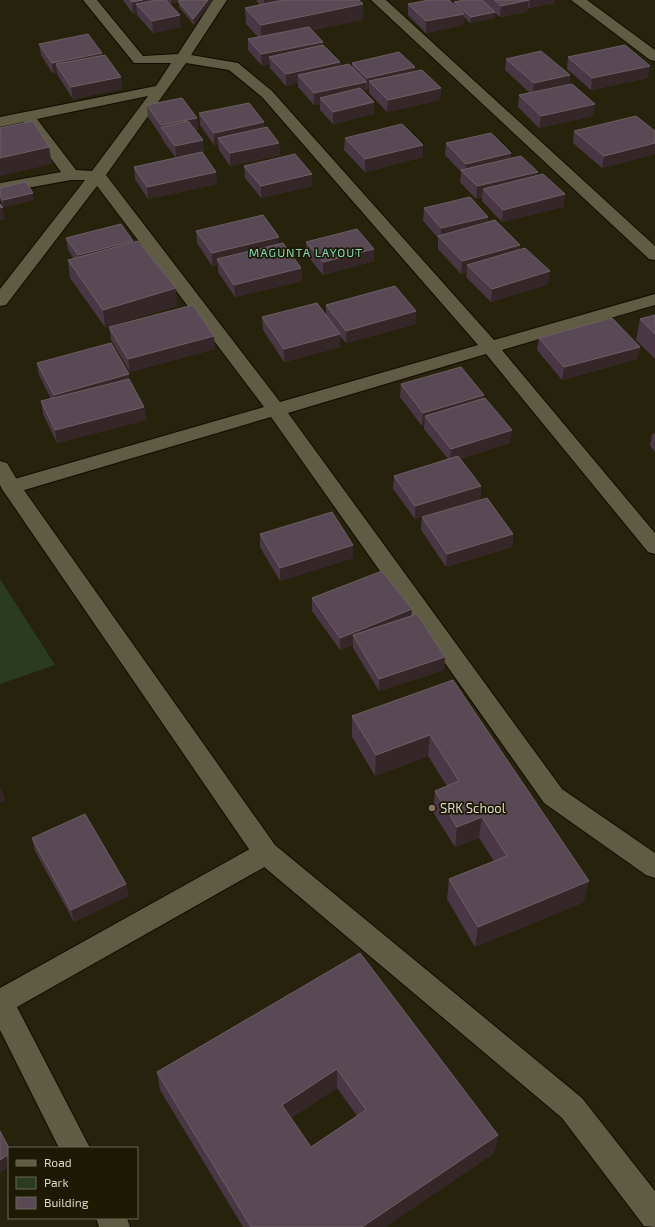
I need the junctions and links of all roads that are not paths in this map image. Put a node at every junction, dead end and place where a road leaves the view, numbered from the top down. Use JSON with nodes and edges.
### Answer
{"nodes":[{"id":1,"x":90,"y":0,"type":"edge"},
{"id":2,"x":220,"y":0,"type":"edge"},
{"id":3,"x":378,"y":0,"type":"edge"},
{"id":4,"x":578,"y":0,"type":"edge"},
{"id":5,"x":655,"y":57,"type":"edge"},
{"id":6,"x":184,"y":58,"type":"junction"},
{"id":7,"x":160,"y":89,"type":"junction"},
{"id":8,"x":27,"y":116,"type":"junction"},
{"id":9,"x":0,"y":122,"type":"edge"},
{"id":10,"x":71,"y":175,"type":"junction"},
{"id":11,"x":98,"y":176,"type":"junction"},
{"id":12,"x":0,"y":188,"type":"edge"},
{"id":13,"x":655,"y":255,"type":"edge"},
{"id":14,"x":655,"y":299,"type":"edge"},
{"id":15,"x":0,"y":301,"type":"edge"},
{"id":16,"x":490,"y":347,"type":"junction"},
{"id":17,"x":276,"y":410,"type":"junction"},
{"id":18,"x":6,"y":478,"type":"edge"},
{"id":19,"x":655,"y":547,"type":"edge"},
{"id":20,"x":266,"y":853,"type":"junction"},
{"id":21,"x":655,"y":867,"type":"edge"},
{"id":22,"x":0,"y":1002,"type":"edge"},
{"id":23,"x":74,"y":1147,"type":"edge"},
{"id":24,"x":655,"y":1215,"type":"edge"}],
"edges":[{"from":1,"to":6,"type":"street"},
{"from":2,"to":6,"type":"street"},
{"from":3,"to":13,"type":"street"},
{"from":4,"to":5,"type":"street"},
{"from":6,"to":7,"type":"street"},
{"from":6,"to":16,"type":"street"},
{"from":7,"to":8,"type":"street"},
{"from":7,"to":11,"type":"street"},
{"from":8,"to":9,"type":"street"},
{"from":8,"to":10,"type":"street"},
{"from":10,"to":11,"type":"street"},
{"from":10,"to":12,"type":"street"},
{"from":11,"to":15,"type":"street"},
{"from":11,"to":17,"type":"street"},
{"from":14,"to":16,"type":"street"},
{"from":16,"to":17,"type":"street"},
{"from":16,"to":19,"type":"street"},
{"from":17,"to":18,"type":"street"},
{"from":17,"to":21,"type":"street"},
{"from":18,"to":20,"type":"street"},
{"from":20,"to":22,"type":"street"},
{"from":20,"to":24,"type":"street"},
{"from":22,"to":23,"type":"street"}]}
